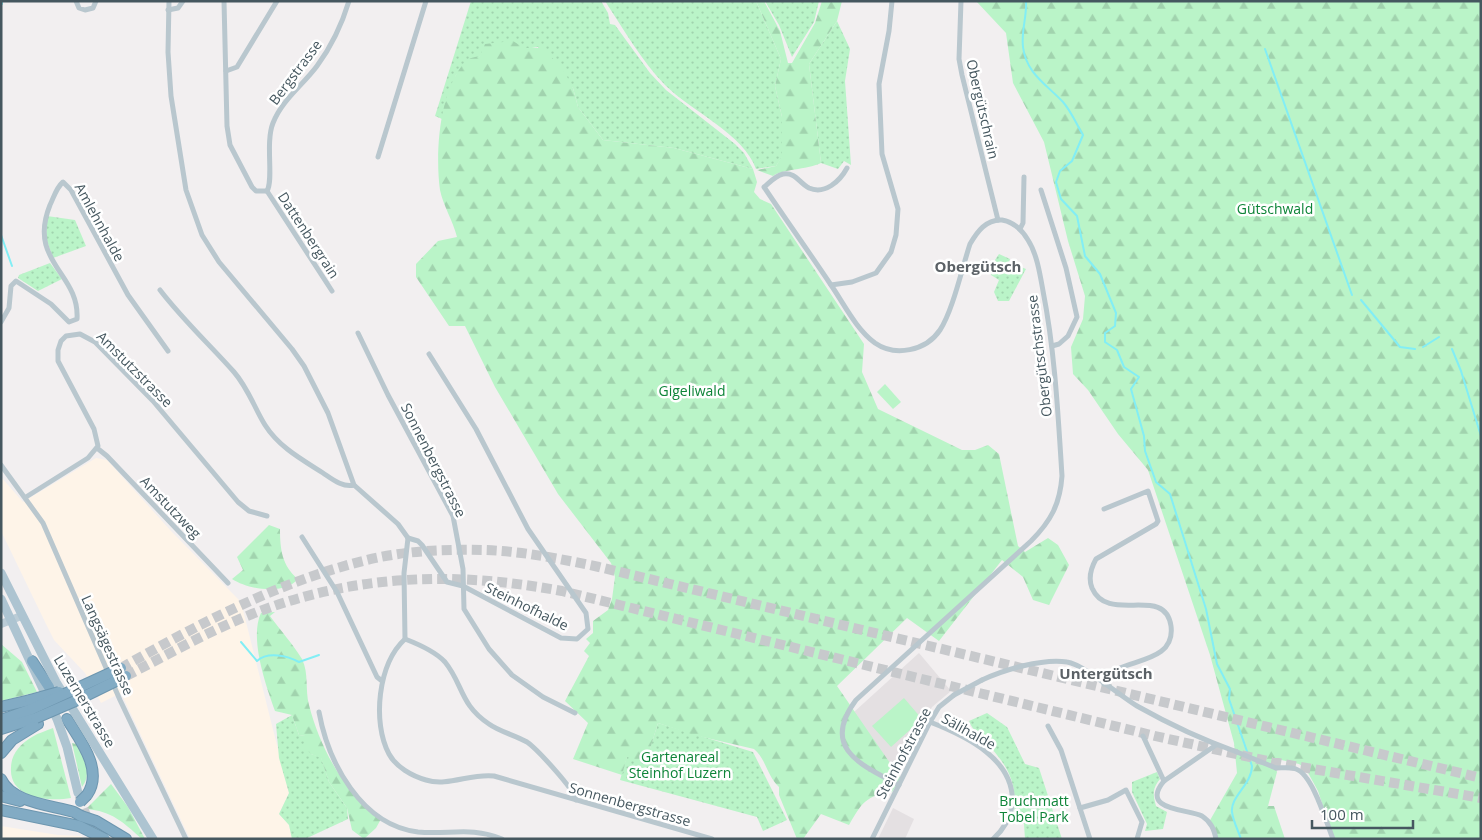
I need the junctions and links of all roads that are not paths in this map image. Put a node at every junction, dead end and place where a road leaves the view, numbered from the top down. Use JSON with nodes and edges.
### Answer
{"nodes":[{"id":1,"x":76,"y":1,"type":"edge"},
{"id":2,"x":96,"y":1,"type":"edge"},
{"id":3,"x":168,"y":1,"type":"edge"},
{"id":4,"x":183,"y":1,"type":"edge"},
{"id":5,"x":224,"y":1,"type":"edge"},
{"id":6,"x":277,"y":1,"type":"edge"},
{"id":7,"x":349,"y":1,"type":"edge"},
{"id":8,"x":426,"y":1,"type":"edge"},
{"id":9,"x":892,"y":1,"type":"edge"},
{"id":10,"x":961,"y":1,"type":"edge"},
{"id":11,"x":168,"y":10,"type":"junction"},
{"id":12,"x":226,"y":71,"type":"junction"},
{"id":13,"x":378,"y":157,"type":"dead end"},
{"id":14,"x":846,"y":168,"type":"dead end"},
{"id":15,"x":1024,"y":177,"type":"dead end"},
{"id":16,"x":1041,"y":190,"type":"dead end"},
{"id":17,"x":266,"y":191,"type":"junction"},
{"id":18,"x":998,"y":220,"type":"junction"},
{"id":19,"x":1020,"y":229,"type":"junction"},
{"id":20,"x":831,"y":285,"type":"junction"},
{"id":21,"x":160,"y":290,"type":"dead end"},
{"id":22,"x":332,"y":291,"type":"dead end"},
{"id":23,"x":1,"y":322,"type":"edge"},
{"id":24,"x":358,"y":333,"type":"dead end"},
{"id":25,"x":1052,"y":346,"type":"junction"},
{"id":26,"x":168,"y":351,"type":"dead end"},
{"id":27,"x":429,"y":354,"type":"dead end"},
{"id":28,"x":97,"y":448,"type":"junction"},
{"id":29,"x":1,"y":465,"type":"edge"},
{"id":30,"x":354,"y":485,"type":"junction"},
{"id":31,"x":26,"y":497,"type":"junction"},
{"id":32,"x":1104,"y":509,"type":"dead end"},
{"id":33,"x":267,"y":516,"type":"dead end"},
{"id":34,"x":302,"y":537,"type":"dead end"},
{"id":35,"x":408,"y":538,"type":"junction"},
{"id":36,"x":1,"y":574,"type":"edge"},
{"id":37,"x":228,"y":583,"type":"dead end"},
{"id":38,"x":463,"y":586,"type":"junction"},
{"id":39,"x":1,"y":599,"type":"edge"},
{"id":40,"x":21,"y":616,"type":"junction"},
{"id":41,"x":12,"y":621,"type":"junction"},
{"id":42,"x":1,"y":624,"type":"edge"},
{"id":43,"x":405,"y":639,"type":"junction"},
{"id":44,"x":32,"y":661,"type":"junction"},
{"id":45,"x":382,"y":681,"type":"junction"},
{"id":46,"x":1104,"y":684,"type":"junction"},
{"id":47,"x":49,"y":687,"type":"dead end"},
{"id":48,"x":1,"y":707,"type":"edge"},
{"id":49,"x":319,"y":712,"type":"dead end"},
{"id":50,"x":34,"y":713,"type":"junction"},
{"id":51,"x":575,"y":713,"type":"dead end"},
{"id":52,"x":67,"y":719,"type":"dead end"},
{"id":53,"x":1,"y":720,"type":"edge"},
{"id":54,"x":930,"y":722,"type":"junction"},
{"id":55,"x":1048,"y":726,"type":"dead end"},
{"id":56,"x":1,"y":729,"type":"edge"},
{"id":57,"x":1143,"y":736,"type":"dead end"},
{"id":58,"x":1216,"y":746,"type":"junction"},
{"id":59,"x":1,"y":753,"type":"edge"},
{"id":60,"x":1,"y":780,"type":"edge"},
{"id":61,"x":1164,"y":781,"type":"junction"},
{"id":62,"x":899,"y":785,"type":"junction"},
{"id":63,"x":1,"y":796,"type":"edge"},
{"id":64,"x":576,"y":800,"type":"junction"},
{"id":65,"x":51,"y":807,"type":"junction"},
{"id":66,"x":76,"y":808,"type":"junction"},
{"id":67,"x":1080,"y":808,"type":"junction"},
{"id":68,"x":1,"y":810,"type":"edge"},
{"id":69,"x":106,"y":839,"type":"edge"},
{"id":70,"x":126,"y":839,"type":"edge"},
{"id":71,"x":153,"y":839,"type":"edge"},
{"id":72,"x":186,"y":839,"type":"edge"},
{"id":73,"x":502,"y":839,"type":"edge"},
{"id":74,"x":712,"y":839,"type":"edge"},
{"id":75,"x":872,"y":839,"type":"edge"},
{"id":76,"x":992,"y":839,"type":"edge"},
{"id":77,"x":1090,"y":839,"type":"edge"},
{"id":78,"x":1137,"y":839,"type":"edge"},
{"id":79,"x":1216,"y":839,"type":"edge"},
{"id":80,"x":1333,"y":839,"type":"edge"}],
"edges":[{"from":1,"to":2,"type":"street"},
{"from":3,"to":11,"type":"street"},
{"from":4,"to":11,"type":"street"},
{"from":5,"to":12,"type":"street"},
{"from":6,"to":12,"type":"street"},
{"from":7,"to":17,"type":"street","name":"Bergstrasse"},
{"from":8,"to":13,"type":"street"},
{"from":9,"to":20,"type":"street"},
{"from":10,"to":18,"type":"street","name":"Obergütschrain"},
{"from":11,"to":30,"type":"street"},
{"from":12,"to":17,"type":"street"},
{"from":14,"to":20,"type":"street"},
{"from":15,"to":19,"type":"street"},
{"from":16,"to":25,"type":"street"},
{"from":17,"to":22,"type":"street","name":"Dattenbergrain"},
{"from":18,"to":19,"type":"street"},
{"from":18,"to":20,"type":"street"},
{"from":19,"to":25,"type":"street","name":"Obergütschstrasse"},
{"from":21,"to":30,"type":"street"},
{"from":23,"to":26,"type":"street","name":"Amlehnhalde"},
{"from":24,"to":38,"type":"street","name":"Sonnenbergstrasse"},
{"from":25,"to":62,"type":"street","name":"Obergütschstrasse"},
{"from":27,"to":38,"type":"street","name":"Steinhofhalde"},
{"from":28,"to":31,"type":"street"},
{"from":28,"to":33,"type":"street","name":"Amstutzstrasse"},
{"from":28,"to":37,"type":"street","name":"Amstutzweg"},
{"from":29,"to":31,"type":"street","name":"Langsägestrasse"},
{"from":30,"to":35,"type":"street"},
{"from":31,"to":72,"type":"street","name":"Langsägestrasse"},
{"from":32,"to":46,"type":"street"},
{"from":34,"to":45,"type":"street"},
{"from":35,"to":38,"type":"street"},
{"from":35,"to":43,"type":"street"},
{"from":36,"to":40,"type":"main road","name":"Luzernerstrasse"},
{"from":38,"to":51,"type":"street","name":"Steinhofhalde"},
{"from":39,"to":41,"type":"main road","name":"Luzernerstrasse"},
{"from":40,"to":41,"type":"main road"},
{"from":40,"to":71,"type":"main road","name":"Luzernerstrasse"},
{"from":41,"to":42,"type":"main road"},
{"from":41,"to":44,"type":"main road","name":"Luzernerstrasse"},
{"from":43,"to":45,"type":"street","name":"Sonnenbergstrasse"},
{"from":43,"to":64,"type":"street"},
{"from":44,"to":47,"type":"highway"},
{"from":44,"to":66,"type":"main road","name":"Luzernerstrasse"},
{"from":45,"to":64,"type":"street","name":"Sonnenbergstrasse"},
{"from":46,"to":54,"type":"street","name":"Steinhofstrasse","bridge":true},
{"from":46,"to":58,"type":"street","name":"Steinhofstrasse"},
{"from":48,"to":50,"type":"highway"},
{"from":49,"to":73,"type":"street"},
{"from":50,"to":50,"type":"highway","bridge":true},
{"from":50,"to":53,"type":"highway"},
{"from":50,"to":56,"type":"highway"},
{"from":50,"to":59,"type":"highway"},
{"from":52,"to":66,"type":"highway"},
{"from":54,"to":62,"type":"street","name":"Steinhofstrasse"},
{"from":54,"to":76,"type":"street","name":"Sälihalde"},
{"from":55,"to":67,"type":"street"},
{"from":57,"to":61,"type":"street"},
{"from":58,"to":61,"type":"street"},
{"from":58,"to":80,"type":"street","name":"Steinhofstrasse","bridge":true},
{"from":60,"to":65,"type":"highway"},
{"from":61,"to":79,"type":"street"},
{"from":62,"to":75,"type":"street","name":"Steinhofstrasse"},
{"from":63,"to":65,"type":"highway"},
{"from":64,"to":74,"type":"street","name":"Sonnenbergstrasse"},
{"from":65,"to":66,"type":"highway"},
{"from":66,"to":68,"type":"highway"},
{"from":66,"to":69,"type":"highway","bridge":true},
{"from":66,"to":70,"type":"highway","bridge":true},
{"from":67,"to":77,"type":"street"},
{"from":67,"to":78,"type":"street"}]}
